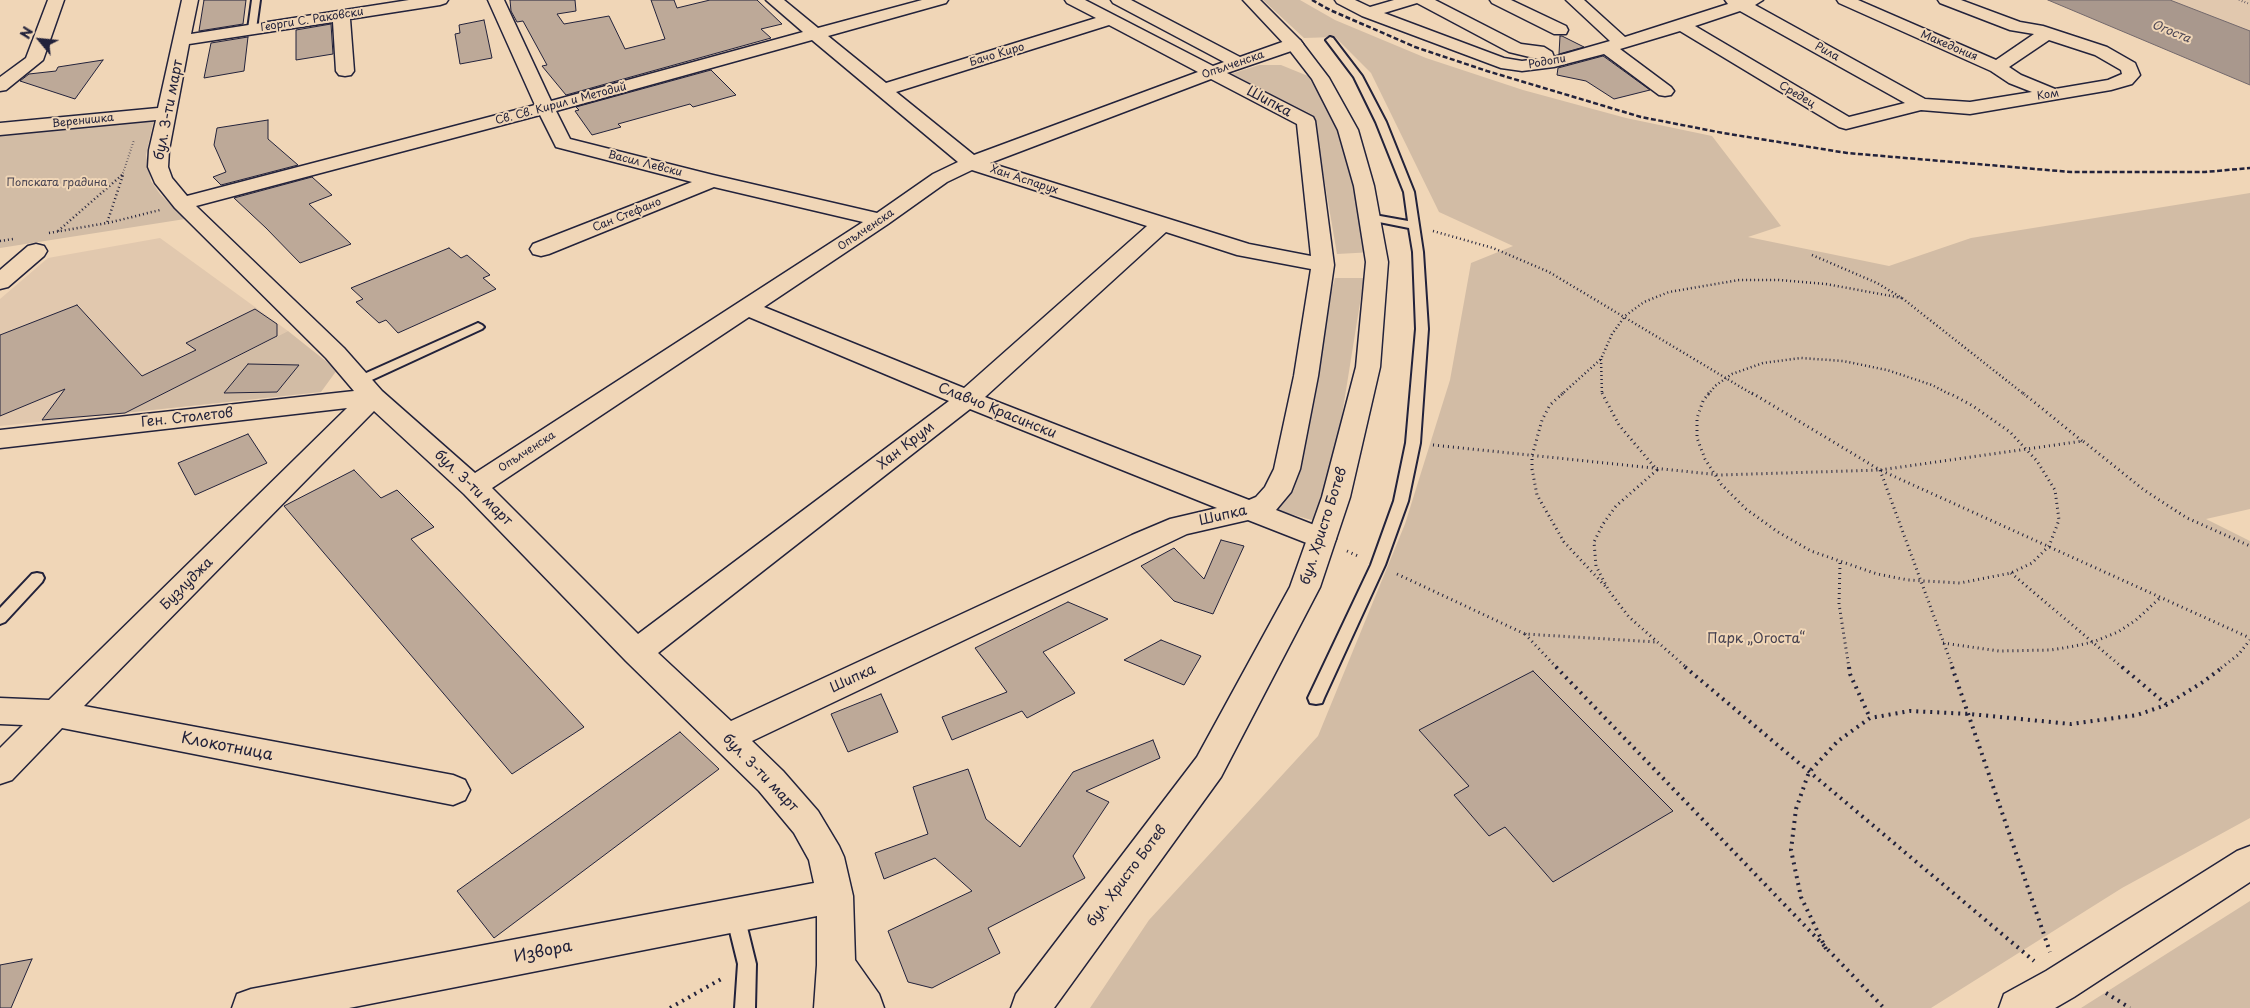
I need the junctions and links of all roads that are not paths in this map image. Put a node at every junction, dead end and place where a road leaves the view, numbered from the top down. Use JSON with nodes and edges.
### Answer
{"nodes":[{"id":1,"x":56,"y":0,"type":"edge"},
{"id":2,"x":190,"y":0,"type":"edge"},
{"id":3,"x":256,"y":0,"type":"edge"},
{"id":4,"x":440,"y":0,"type":"edge"},
{"id":5,"x":496,"y":0,"type":"edge"},
{"id":6,"x":774,"y":0,"type":"edge"},
{"id":7,"x":940,"y":0,"type":"edge"},
{"id":8,"x":1074,"y":0,"type":"edge"},
{"id":9,"x":1119,"y":0,"type":"edge"},
{"id":10,"x":1251,"y":0,"type":"edge"},
{"id":11,"x":1343,"y":0,"type":"edge"},
{"id":12,"x":1411,"y":0,"type":"edge"},
{"id":13,"x":1423,"y":0,"type":"edge"},
{"id":14,"x":1498,"y":0,"type":"edge"},
{"id":15,"x":1574,"y":0,"type":"edge"},
{"id":16,"x":1845,"y":0,"type":"edge"},
{"id":17,"x":1946,"y":0,"type":"edge"},
{"id":18,"x":1743,"y":1,"type":"edge"},
{"id":19,"x":1368,"y":13,"type":"junction"},
{"id":20,"x":341,"y":15,"type":"junction"},
{"id":21,"x":1112,"y":19,"type":"junction"},
{"id":22,"x":1682,"y":26,"type":"junction"},
{"id":23,"x":252,"y":29,"type":"junction"},
{"id":24,"x":1560,"y":30,"type":"dead end"},
{"id":25,"x":816,"y":34,"type":"junction"},
{"id":26,"x":2046,"y":34,"type":"junction"},
{"id":27,"x":183,"y":40,"type":"junction"},
{"id":28,"x":1330,"y":40,"type":"dead end"},
{"id":29,"x":1294,"y":44,"type":"junction"},
{"id":30,"x":1614,"y":45,"type":"junction"},
{"id":31,"x":1554,"y":62,"type":"junction"},
{"id":32,"x":1238,"y":63,"type":"junction"},
{"id":33,"x":1997,"y":67,"type":"junction"},
{"id":34,"x":345,"y":70,"type":"dead end"},
{"id":35,"x":1213,"y":72,"type":"junction"},
{"id":36,"x":0,"y":86,"type":"edge"},
{"id":37,"x":883,"y":90,"type":"junction"},
{"id":38,"x":1665,"y":91,"type":"dead end"},
{"id":39,"x":2052,"y":94,"type":"junction"},
{"id":40,"x":1921,"y":104,"type":"junction"},
{"id":41,"x":545,"y":108,"type":"junction"},
{"id":42,"x":155,"y":114,"type":"junction"},
{"id":43,"x":0,"y":129,"type":"edge"},
{"id":44,"x":971,"y":163,"type":"junction"},
{"id":45,"x":712,"y":181,"type":"junction"},
{"id":46,"x":182,"y":204,"type":"junction"},
{"id":47,"x":1369,"y":217,"type":"junction"},
{"id":48,"x":881,"y":220,"type":"junction"},
{"id":49,"x":1162,"y":224,"type":"junction"},
{"id":50,"x":1412,"y":225,"type":"junction"},
{"id":51,"x":34,"y":241,"type":"road end"},
{"id":52,"x":541,"y":250,"type":"dead end"},
{"id":53,"x":1323,"y":266,"type":"junction"},
{"id":54,"x":0,"y":282,"type":"edge"},
{"id":55,"x":747,"y":308,"type":"junction"},
{"id":56,"x":478,"y":328,"type":"dead end"},
{"id":57,"x":366,"y":389,"type":"junction"},
{"id":58,"x":966,"y":399,"type":"junction"},
{"id":59,"x":0,"y":439,"type":"edge"},
{"id":60,"x":474,"y":487,"type":"junction"},
{"id":61,"x":1247,"y":511,"type":"junction"},
{"id":62,"x":1322,"y":539,"type":"junction"},
{"id":63,"x":37,"y":578,"type":"dead end"},
{"id":64,"x":0,"y":618,"type":"edge"},
{"id":65,"x":637,"y":652,"type":"junction"},
{"id":66,"x":1316,"y":698,"type":"dead end"},
{"id":67,"x":0,"y":711,"type":"edge"},
{"id":68,"x":56,"y":714,"type":"junction"},
{"id":69,"x":727,"y":738,"type":"junction"},
{"id":70,"x":0,"y":770,"type":"edge"},
{"id":71,"x":453,"y":790,"type":"dead end"},
{"id":72,"x":2250,"y":862,"type":"edge"},
{"id":73,"x":835,"y":896,"type":"junction"},
{"id":74,"x":735,"y":915,"type":"junction"},
{"id":75,"x":836,"y":965,"type":"junction"},
{"id":76,"x":1030,"y":1006,"type":"edge"},
{"id":77,"x":251,"y":1008,"type":"edge"},
{"id":78,"x":746,"y":1008,"type":"edge"},
{"id":79,"x":833,"y":1008,"type":"edge"},
{"id":80,"x":865,"y":1008,"type":"edge"},
{"id":81,"x":2018,"y":1008,"type":"edge"}],
"edges":[{"from":1,"to":36,"type":"street"},
{"from":2,"to":27,"type":"street","name":"бул. 3-ти март"},
{"from":3,"to":23,"type":"lane"},
{"from":4,"to":20,"type":"street","name":"Георги С. Раковски"},
{"from":5,"to":41,"type":"street","name":"Васил Левски"},
{"from":6,"to":25,"type":"street","name":"Хан Аспарух"},
{"from":7,"to":25,"type":"street","name":"Св. Св. Кирил и Методий"},
{"from":8,"to":21,"type":"street"},
{"from":9,"to":32,"type":"street"},
{"from":10,"to":29,"type":"street","name":"бул. Христо Ботев"},
{"from":11,"to":19,"type":"street","name":"Родопи"},
{"from":12,"to":19,"type":"street"},
{"from":13,"to":31,"type":"street"},
{"from":14,"to":24,"type":"street"},
{"from":15,"to":30,"type":"street"},
{"from":16,"to":33,"type":"street","name":"Македония"},
{"from":17,"to":26,"type":"street"},
{"from":18,"to":22,"type":"street","name":"Родопи"},
{"from":18,"to":40,"type":"street","name":"Рила"},
{"from":19,"to":31,"type":"street","name":"Родопи"},
{"from":20,"to":23,"type":"street","name":"Георги С. Раковски"},
{"from":20,"to":34,"type":"street"},
{"from":21,"to":35,"type":"street"},
{"from":21,"to":37,"type":"street","name":"Бачо Киро"},
{"from":22,"to":30,"type":"street","name":"Родопи"},
{"from":22,"to":40,"type":"street","name":"Средец"},
{"from":23,"to":27,"type":"street","name":"Георги С. Раковски"},
{"from":25,"to":37,"type":"street","name":"Хан Аспарух"},
{"from":25,"to":41,"type":"street","name":"Св. Св. Кирил и Методий"},
{"from":26,"to":33,"type":"street"},
{"from":26,"to":39,"type":"street","name":"Ком"},
{"from":27,"to":42,"type":"street","name":"бул. 3-ти март"},
{"from":28,"to":50,"type":"lane"},
{"from":29,"to":32,"type":"street","name":"Опълченска"},
{"from":29,"to":47,"type":"street","name":"бул. Христо Ботев"},
{"from":30,"to":31,"type":"street","name":"Родопи"},
{"from":30,"to":38,"type":"street"},
{"from":32,"to":35,"type":"street","name":"Опълченска"},
{"from":33,"to":39,"type":"street","name":"Македония"},
{"from":35,"to":44,"type":"street","name":"Опълченска"},
{"from":35,"to":53,"type":"street","name":"Шипка"},
{"from":37,"to":44,"type":"street","name":"Хан Аспарух"},
{"from":39,"to":40,"type":"street","name":"Ком"},
{"from":41,"to":45,"type":"street","name":"Васил Левски"},
{"from":41,"to":46,"type":"street","name":"Св. Св. Кирил и Методий"},
{"from":42,"to":43,"type":"street","name":"Веренишка"},
{"from":42,"to":46,"type":"street","name":"бул. 3-ти март"},
{"from":44,"to":48,"type":"street","name":"Опълченска"},
{"from":44,"to":49,"type":"street","name":"Хан Аспарух"},
{"from":45,"to":48,"type":"street","name":"Васил Левски"},
{"from":45,"to":52,"type":"street","name":"Сан Стефано"},
{"from":46,"to":57,"type":"street","name":"бул. 3-ти март"},
{"from":47,"to":50,"type":"lane"},
{"from":47,"to":62,"type":"street","name":"бул. Христо Ботев"},
{"from":48,"to":55,"type":"street","name":"Опълченска"},
{"from":49,"to":53,"type":"street","name":"Хан Аспарух"},
{"from":49,"to":58,"type":"street","name":"Хан Крум"},
{"from":50,"to":66,"type":"lane"},
{"from":51,"to":54,"type":"street"},
{"from":53,"to":61,"type":"street","name":"Шипка"},
{"from":55,"to":58,"type":"street","name":"Славчо Красински"},
{"from":55,"to":60,"type":"street","name":"Опълченска"},
{"from":56,"to":57,"type":"lane"},
{"from":57,"to":59,"type":"street","name":"Ген. Столетов"},
{"from":57,"to":60,"type":"street","name":"бул. 3-ти март"},
{"from":57,"to":68,"type":"street","name":"Бузлуджа"},
{"from":58,"to":61,"type":"street","name":"Славчо Красински"},
{"from":58,"to":65,"type":"street","name":"Хан Крум"},
{"from":60,"to":65,"type":"street","name":"бул. 3-ти март"},
{"from":61,"to":62,"type":"street","name":"Славчо Красински"},
{"from":61,"to":69,"type":"street","name":"Шипка"},
{"from":62,"to":76,"type":"street","name":"бул. Христо Ботев"},
{"from":63,"to":64,"type":"lane"},
{"from":65,"to":69,"type":"street","name":"бул. 3-ти март"},
{"from":67,"to":68,"type":"street","name":"Клокотница"},
{"from":68,"to":70,"type":"street","name":"Бузлуджа"},
{"from":68,"to":71,"type":"street","name":"Клокотница"},
{"from":69,"to":73,"type":"street","name":"бул. 3-ти март"},
{"from":72,"to":81,"type":"street"},
{"from":73,"to":74,"type":"street","name":"Извора"},
{"from":73,"to":75,"type":"street","name":"бул. 3-ти март"},
{"from":74,"to":77,"type":"street","name":"Извора"},
{"from":74,"to":78,"type":"lane"},
{"from":75,"to":79,"type":"street","name":"бул. 3-ти март"},
{"from":75,"to":80,"type":"street"}]}
